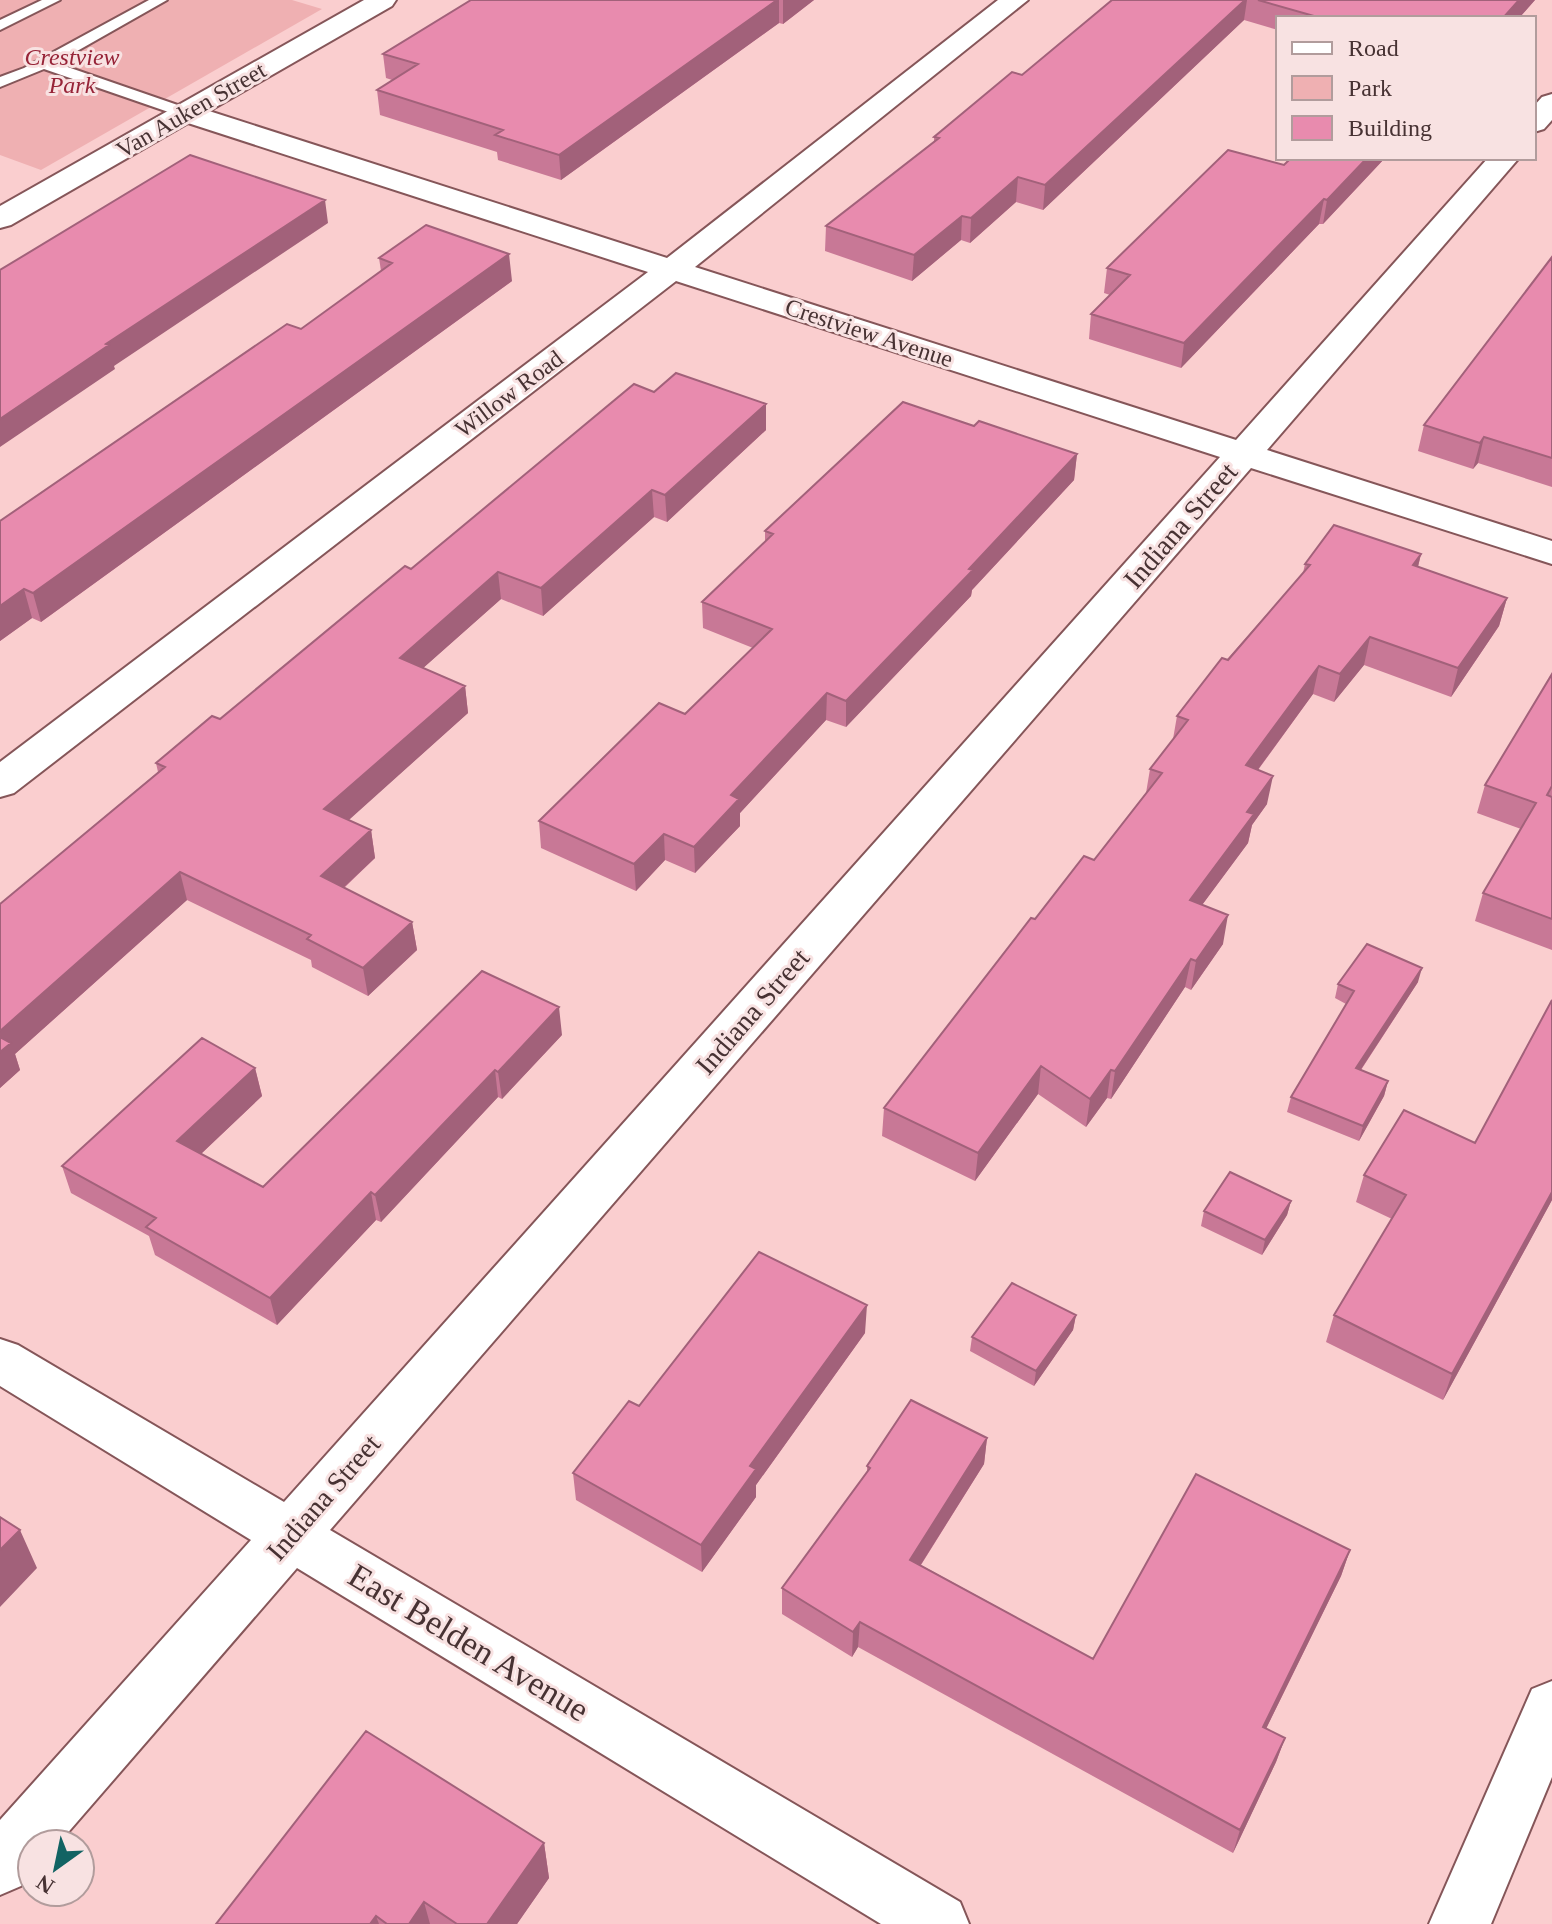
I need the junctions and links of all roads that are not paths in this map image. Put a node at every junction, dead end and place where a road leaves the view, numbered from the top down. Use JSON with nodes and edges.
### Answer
{"nodes":[{"id":1,"x":53,"y":0,"type":"edge"},
{"id":2,"x":160,"y":0,"type":"edge"},
{"id":3,"x":383,"y":0,"type":"edge"},
{"id":4,"x":1015,"y":0,"type":"edge"},
{"id":5,"x":0,"y":26,"type":"edge"},
{"id":6,"x":42,"y":63,"type":"junction"},
{"id":7,"x":0,"y":82,"type":"edge"},
{"id":8,"x":1552,"y":103,"type":"edge"},
{"id":9,"x":186,"y":113,"type":"junction"},
{"id":10,"x":1536,"y":121,"type":"edge"},
{"id":11,"x":1502,"y":160,"type":"edge"},
{"id":12,"x":0,"y":219,"type":"edge"},
{"id":13,"x":671,"y":270,"type":"junction"},
{"id":14,"x":1245,"y":452,"type":"junction"},
{"id":15,"x":1552,"y":553,"type":"edge"},
{"id":16,"x":0,"y":783,"type":"edge"},
{"id":17,"x":0,"y":1360,"type":"edge"},
{"id":18,"x":290,"y":1535,"type":"junction"},
{"id":19,"x":1552,"y":1708,"type":"edge"},
{"id":20,"x":0,"y":1865,"type":"edge"},
{"id":21,"x":938,"y":1924,"type":"edge"},
{"id":22,"x":1460,"y":1924,"type":"edge"}],
"edges":[{"from":1,"to":5,"type":"lane"},
{"from":2,"to":6,"type":"lane"},
{"from":3,"to":9,"type":"street","name":"Van Auken Street"},
{"from":4,"to":13,"type":"street","name":"Willow Road"},
{"from":6,"to":7,"type":"lane"},
{"from":6,"to":9,"type":"lane"},
{"from":8,"to":10,"type":"street"},
{"from":9,"to":12,"type":"street","name":"Van Auken Street"},
{"from":9,"to":13,"type":"street","name":"Crestview Avenue"},
{"from":11,"to":14,"type":"street","name":"Indiana Street"},
{"from":13,"to":14,"type":"street","name":"Crestview Avenue"},
{"from":13,"to":16,"type":"street","name":"Willow Road"},
{"from":14,"to":15,"type":"street","name":"Crestview Avenue"},
{"from":14,"to":18,"type":"street","name":"Indiana Street"},
{"from":17,"to":18,"type":"street","name":"East Belden Avenue"},
{"from":18,"to":20,"type":"street","name":"Indiana Street"},
{"from":18,"to":21,"type":"street","name":"East Belden Avenue"},
{"from":19,"to":22,"type":"street"}]}
